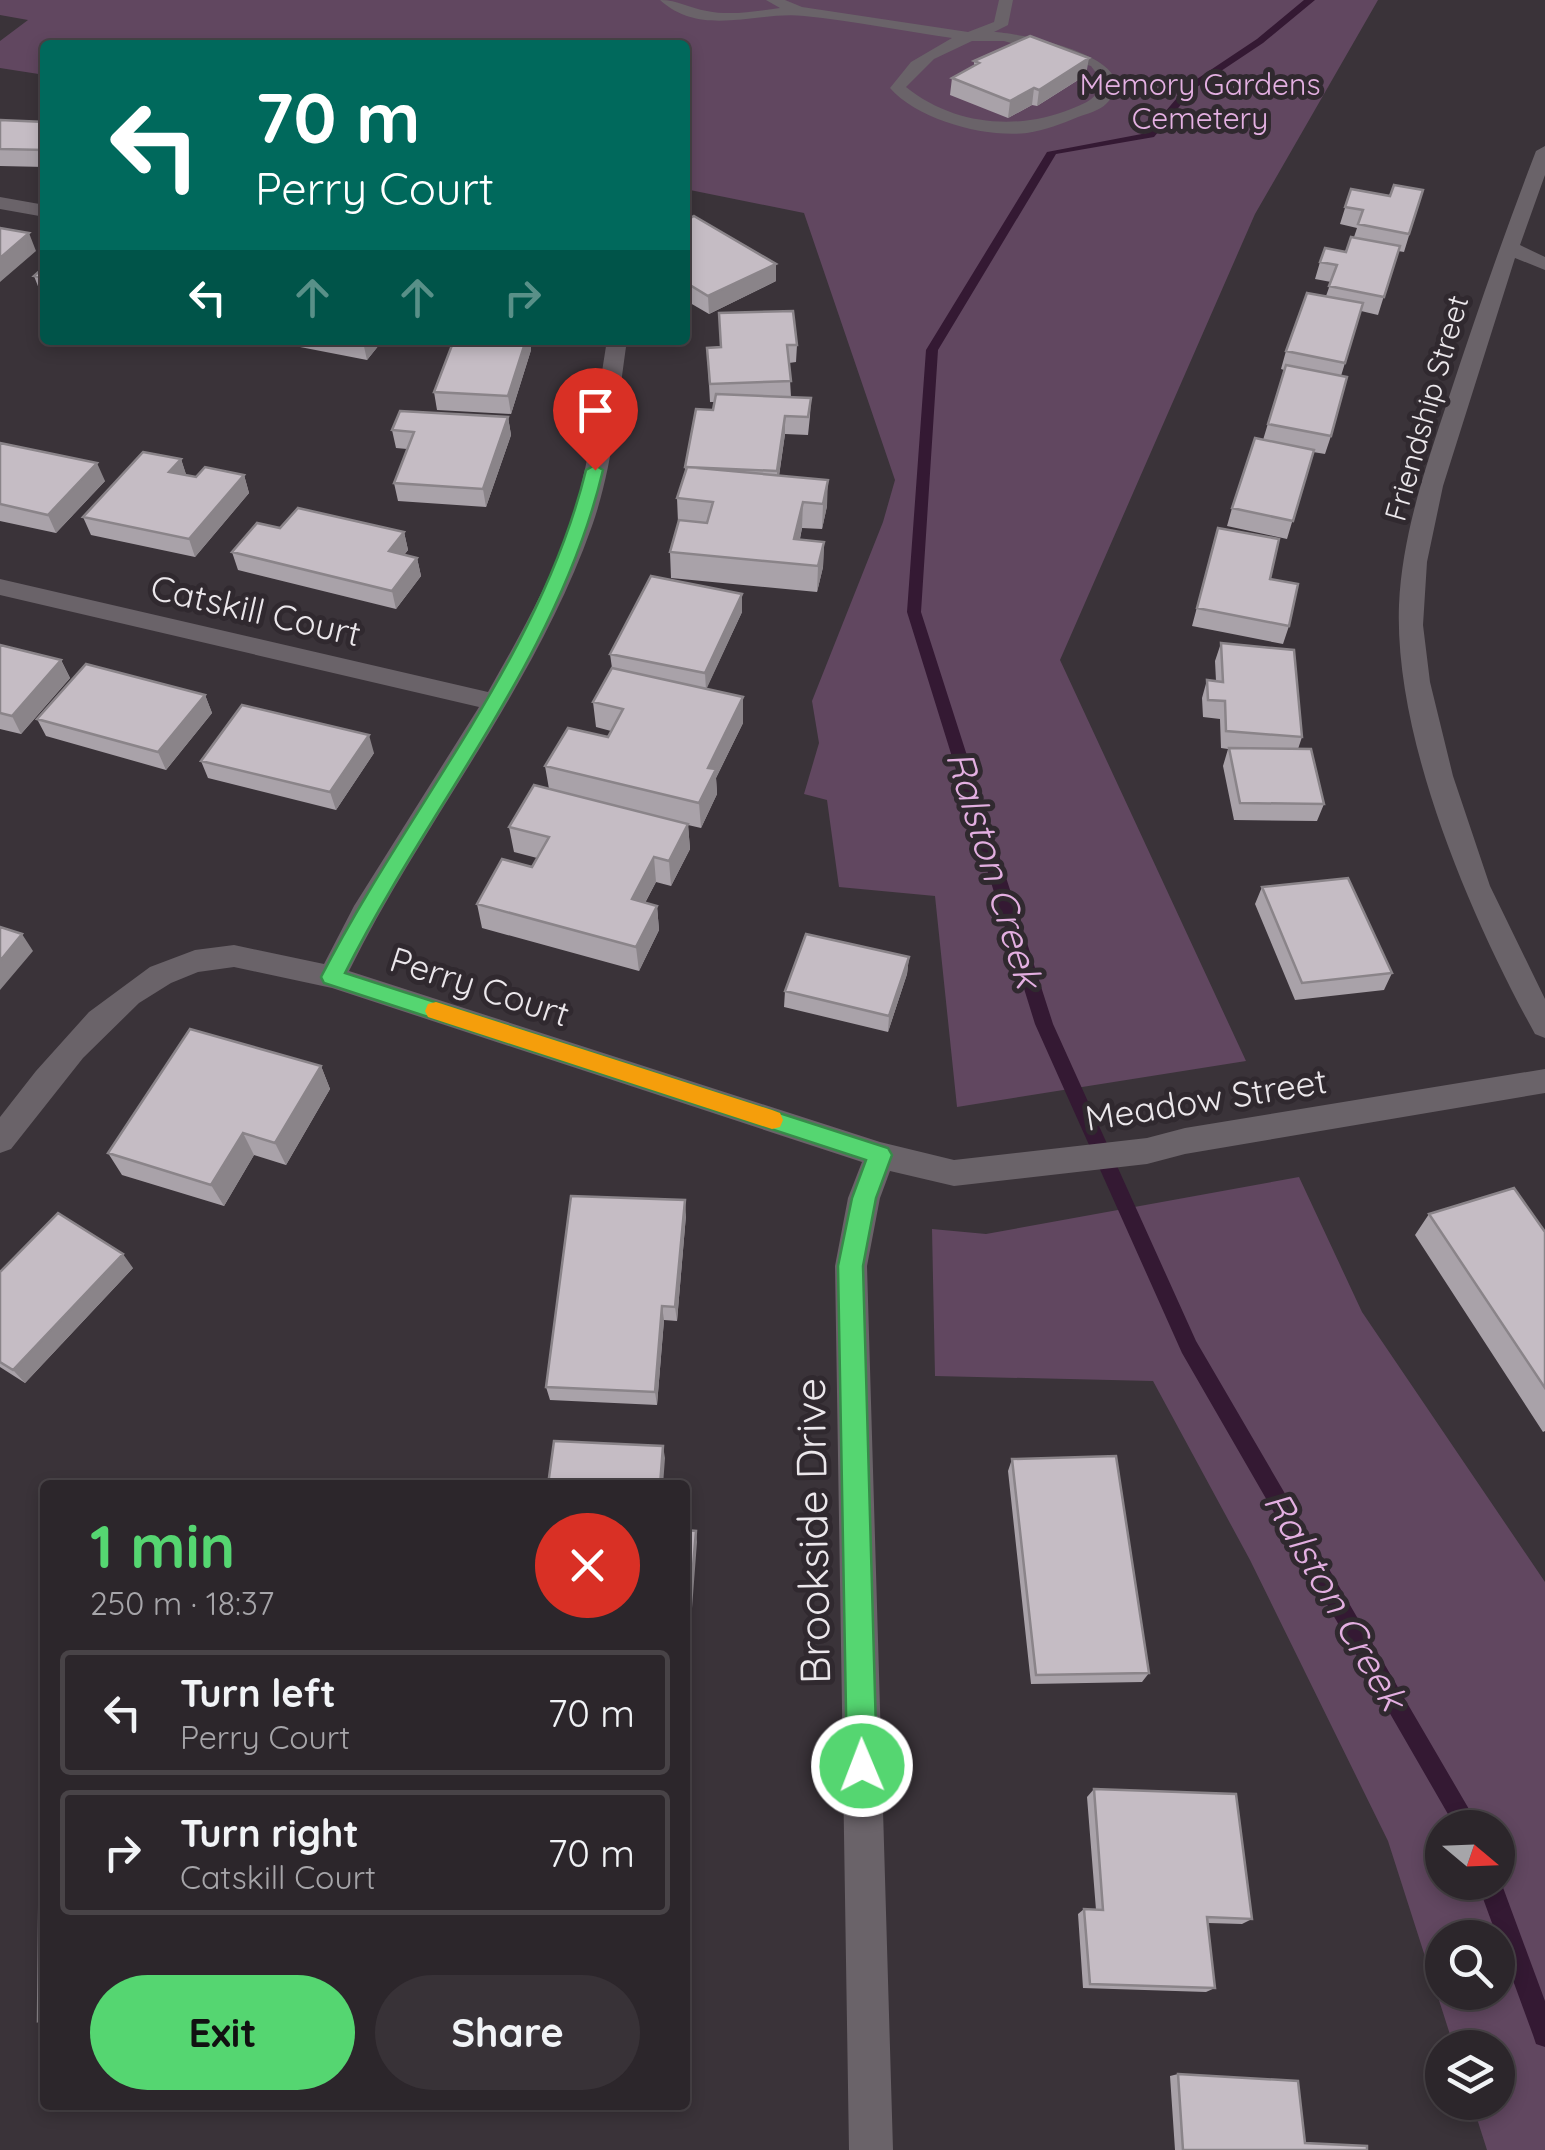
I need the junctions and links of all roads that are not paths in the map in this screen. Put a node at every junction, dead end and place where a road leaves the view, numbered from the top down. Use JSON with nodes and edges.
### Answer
{"nodes":[{"id":1,"x":667,"y":0,"type":"edge"},
{"id":2,"x":773,"y":0,"type":"edge"},
{"id":3,"x":1006,"y":0,"type":"edge"},
{"id":4,"x":799,"y":11,"type":"junction"},
{"id":5,"x":968,"y":36,"type":"junction"},
{"id":6,"x":1545,"y":151,"type":"edge"},
{"id":7,"x":0,"y":203,"type":"edge"},
{"id":8,"x":40,"y":209,"type":"edge"},
{"id":9,"x":1508,"y":247,"type":"junction"},
{"id":10,"x":1545,"y":264,"type":"edge"},
{"id":11,"x":615,"y":345,"type":"edge"},
{"id":12,"x":0,"y":586,"type":"edge"},
{"id":13,"x":495,"y":702,"type":"junction"},
{"id":14,"x":332,"y":977,"type":"junction"},
{"id":15,"x":1545,"y":1026,"type":"edge"},
{"id":16,"x":1545,"y":1081,"type":"edge"},
{"id":17,"x":0,"y":1140,"type":"edge"},
{"id":18,"x":880,"y":1155,"type":"junction"},
{"id":19,"x":871,"y":2150,"type":"edge"}],
"edges":[{"from":1,"to":4,"type":"lane"},
{"from":2,"to":4,"type":"lane"},
{"from":3,"to":5,"type":"lane"},
{"from":4,"to":5,"type":"lane"},
{"from":5,"to":5,"type":"lane"},
{"from":6,"to":9,"type":"street","name":"Friendship Street"},
{"from":7,"to":8,"type":"street"},
{"from":9,"to":10,"type":"street"},
{"from":9,"to":15,"type":"street","name":"Friendship Street"},
{"from":11,"to":13,"type":"street"},
{"from":12,"to":13,"type":"street","name":"Catskill Court"},
{"from":13,"to":14,"type":"street"},
{"from":14,"to":17,"type":"street","name":"Perry Court"},
{"from":14,"to":18,"type":"street","name":"Perry Court"},
{"from":16,"to":18,"type":"street","name":"Meadow Street"},
{"from":18,"to":19,"type":"street","name":"Brookside Drive"}]}
